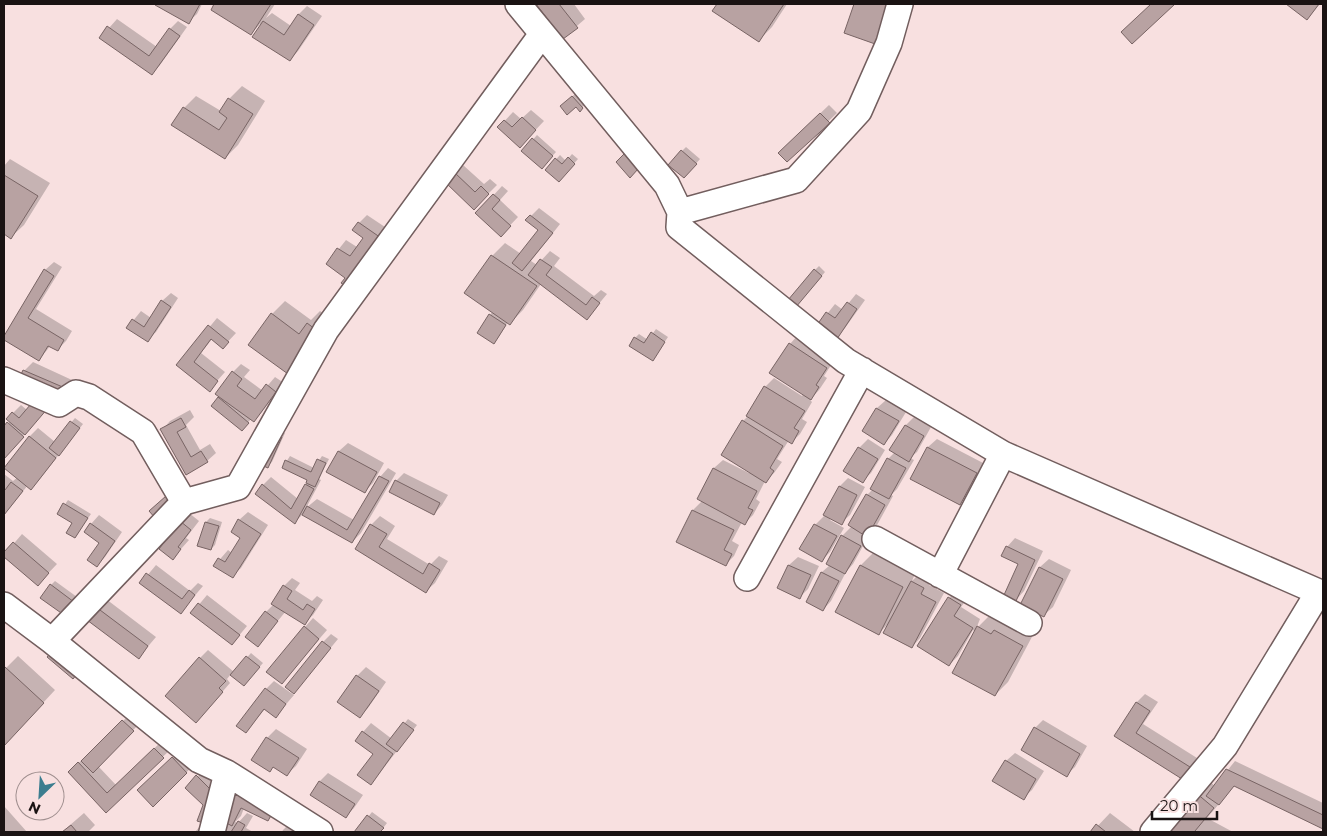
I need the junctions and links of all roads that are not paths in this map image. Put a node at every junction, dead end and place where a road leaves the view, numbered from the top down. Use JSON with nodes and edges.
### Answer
{"nodes":[{"id":1,"x":518,"y":4,"type":"edge"},
{"id":2,"x":900,"y":4,"type":"edge"},
{"id":3,"x":542,"y":34,"type":"junction"},
{"id":4,"x":680,"y":212,"type":"junction"},
{"id":5,"x":862,"y":370,"type":"junction"},
{"id":6,"x":4,"y":380,"type":"edge"},
{"id":7,"x":1002,"y":454,"type":"junction"},
{"id":8,"x":184,"y":502,"type":"junction"},
{"id":9,"x":875,"y":539,"type":"dead end"},
{"id":10,"x":940,"y":575,"type":"junction"},
{"id":11,"x":747,"y":578,"type":"dead end"},
{"id":12,"x":1321,"y":593,"type":"edge"},
{"id":13,"x":4,"y":605,"type":"edge"},
{"id":14,"x":1030,"y":623,"type":"dead end"},
{"id":15,"x":52,"y":641,"type":"junction"},
{"id":16,"x":227,"y":773,"type":"junction"},
{"id":17,"x":212,"y":832,"type":"edge"},
{"id":18,"x":320,"y":832,"type":"edge"},
{"id":19,"x":1153,"y":832,"type":"edge"}],
"edges":[{"from":1,"to":3,"type":"street"},
{"from":2,"to":4,"type":"street"},
{"from":3,"to":4,"type":"street"},
{"from":3,"to":8,"type":"street"},
{"from":4,"to":5,"type":"street"},
{"from":5,"to":7,"type":"street"},
{"from":5,"to":11,"type":"street"},
{"from":6,"to":8,"type":"street"},
{"from":7,"to":10,"type":"street"},
{"from":7,"to":12,"type":"street"},
{"from":8,"to":15,"type":"street"},
{"from":9,"to":10,"type":"street"},
{"from":10,"to":14,"type":"street"},
{"from":12,"to":19,"type":"street"},
{"from":13,"to":15,"type":"street"},
{"from":15,"to":16,"type":"street"},
{"from":16,"to":17,"type":"street"},
{"from":16,"to":18,"type":"street"}]}
